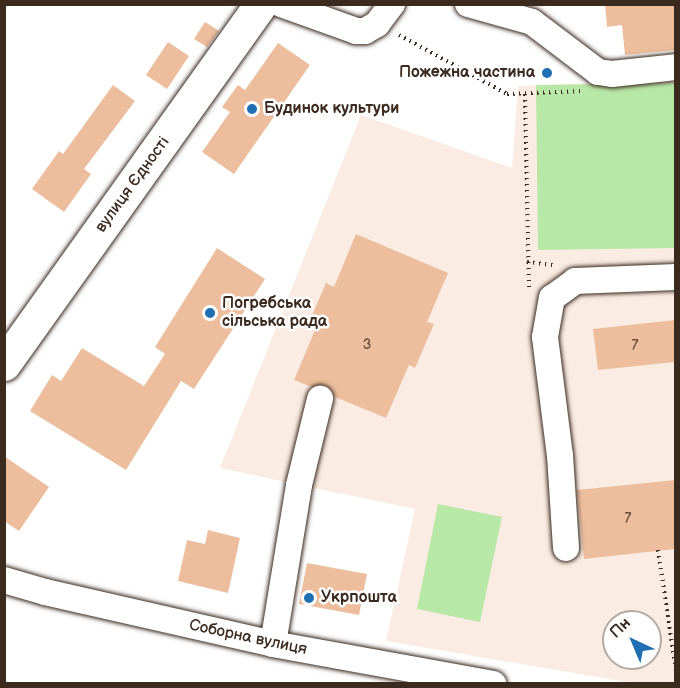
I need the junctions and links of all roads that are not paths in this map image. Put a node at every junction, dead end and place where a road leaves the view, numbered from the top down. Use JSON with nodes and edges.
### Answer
{"nodes":[{"id":1,"x":261,"y":4,"type":"edge"},
{"id":2,"x":281,"y":4,"type":"edge"},
{"id":3,"x":468,"y":4,"type":"edge"},
{"id":4,"x":385,"y":14,"type":"edge"},
{"id":5,"x":675,"y":67,"type":"edge"},
{"id":6,"x":675,"y":277,"type":"edge"},
{"id":7,"x":4,"y":364,"type":"edge"},
{"id":8,"x":320,"y":399,"type":"dead end"},
{"id":9,"x":566,"y":548,"type":"dead end"},
{"id":10,"x":4,"y":580,"type":"edge"},
{"id":11,"x":273,"y":644,"type":"junction"},
{"id":12,"x":493,"y":684,"type":"edge"}],
"edges":[{"from":1,"to":7,"type":"main road","name":"вулиця Єдності"},
{"from":2,"to":4,"type":"street"},
{"from":3,"to":5,"type":"street"},
{"from":6,"to":9,"type":"street"},
{"from":8,"to":11,"type":"street"},
{"from":10,"to":11,"type":"street","name":"Соборна вулиця"},
{"from":11,"to":12,"type":"street","name":"Соборна вулиця"}]}
